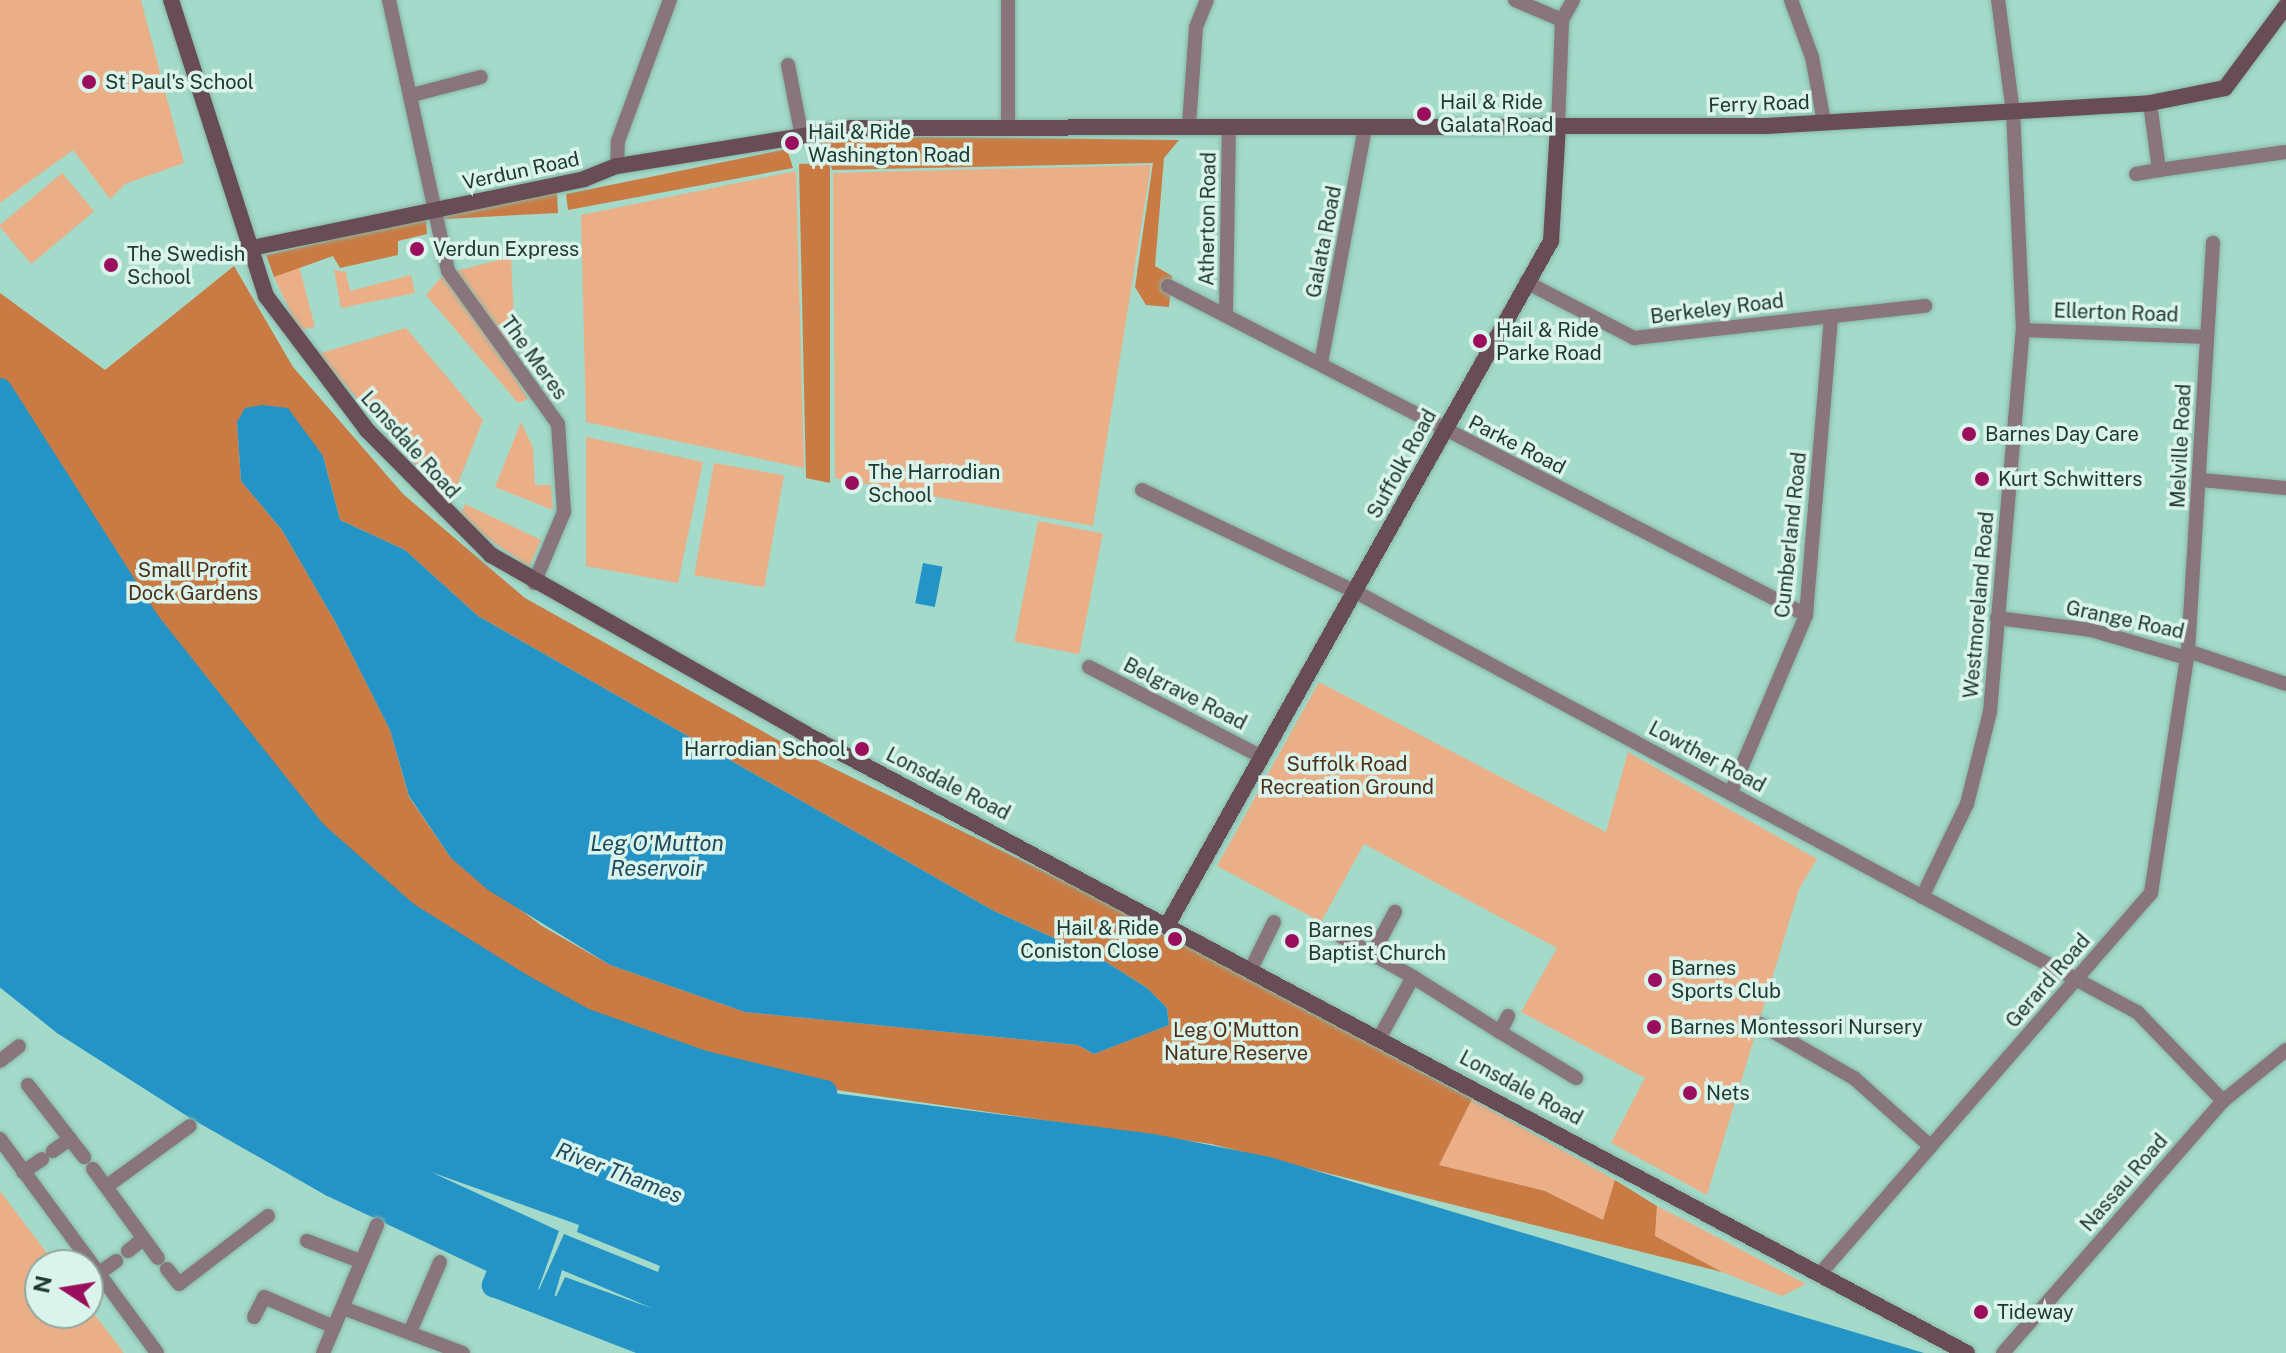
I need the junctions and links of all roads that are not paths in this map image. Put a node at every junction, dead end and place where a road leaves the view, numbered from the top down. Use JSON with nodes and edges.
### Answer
{"nodes":[{"id":1,"x":171,"y":0,"type":"edge"},
{"id":2,"x":389,"y":0,"type":"edge"},
{"id":3,"x":670,"y":0,"type":"edge"},
{"id":4,"x":1008,"y":0,"type":"edge"},
{"id":5,"x":1207,"y":0,"type":"edge"},
{"id":6,"x":1515,"y":0,"type":"edge"},
{"id":7,"x":1573,"y":0,"type":"edge"},
{"id":8,"x":1791,"y":0,"type":"edge"},
{"id":9,"x":1998,"y":0,"type":"edge"},
{"id":10,"x":2286,"y":6,"type":"edge"},
{"id":11,"x":1562,"y":20,"type":"junction"},
{"id":12,"x":788,"y":65,"type":"dead end"},
{"id":13,"x":481,"y":77,"type":"dead end"},
{"id":14,"x":412,"y":95,"type":"junction"},
{"id":15,"x":2150,"y":103,"type":"junction"},
{"id":16,"x":2013,"y":112,"type":"junction"},
{"id":17,"x":1824,"y":122,"type":"junction"},
{"id":18,"x":1189,"y":125,"type":"junction"},
{"id":19,"x":1008,"y":126,"type":"junction"},
{"id":20,"x":1229,"y":126,"type":"junction"},
{"id":21,"x":1558,"y":126,"type":"junction"},
{"id":22,"x":1365,"y":129,"type":"junction"},
{"id":23,"x":802,"y":137,"type":"junction"},
{"id":24,"x":2286,"y":152,"type":"edge"},
{"id":25,"x":617,"y":166,"type":"junction"},
{"id":26,"x":2159,"y":170,"type":"junction"},
{"id":27,"x":2136,"y":174,"type":"dead end"},
{"id":28,"x":437,"y":209,"type":"junction"},
{"id":29,"x":2213,"y":243,"type":"dead end"},
{"id":30,"x":247,"y":249,"type":"junction"},
{"id":31,"x":1526,"y":282,"type":"junction"},
{"id":32,"x":1168,"y":286,"type":"dead end"},
{"id":33,"x":1925,"y":306,"type":"dead end"},
{"id":34,"x":1226,"y":313,"type":"junction"},
{"id":35,"x":1831,"y":316,"type":"junction"},
{"id":36,"x":2023,"y":330,"type":"junction"},
{"id":37,"x":2207,"y":337,"type":"junction"},
{"id":38,"x":1321,"y":363,"type":"junction"},
{"id":39,"x":1444,"y":430,"type":"junction"},
{"id":40,"x":2201,"y":480,"type":"junction"},
{"id":41,"x":2286,"y":488,"type":"edge"},
{"id":42,"x":1142,"y":490,"type":"dead end"},
{"id":43,"x":534,"y":583,"type":"junction"},
{"id":44,"x":1354,"y":591,"type":"junction"},
{"id":45,"x":1806,"y":615,"type":"junction"},
{"id":46,"x":1997,"y":618,"type":"junction"},
{"id":47,"x":2187,"y":655,"type":"junction"},
{"id":48,"x":1089,"y":667,"type":"dead end"},
{"id":49,"x":2286,"y":684,"type":"edge"},
{"id":50,"x":1262,"y":757,"type":"junction"},
{"id":51,"x":1731,"y":792,"type":"junction"},
{"id":52,"x":1922,"y":897,"type":"junction"},
{"id":53,"x":1395,"y":912,"type":"dead end"},
{"id":54,"x":1169,"y":922,"type":"junction"},
{"id":55,"x":1274,"y":922,"type":"dead end"},
{"id":56,"x":1335,"y":933,"type":"dead end"},
{"id":57,"x":1372,"y":955,"type":"junction"},
{"id":58,"x":1252,"y":967,"type":"junction"},
{"id":59,"x":1413,"y":977,"type":"junction"},
{"id":60,"x":2077,"y":979,"type":"junction"},
{"id":61,"x":1508,"y":1016,"type":"dead end"},
{"id":62,"x":1760,"y":1024,"type":"dead end"},
{"id":63,"x":1500,"y":1032,"type":"junction"},
{"id":64,"x":1381,"y":1035,"type":"junction"},
{"id":65,"x":19,"y":1046,"type":"dead end"},
{"id":66,"x":2286,"y":1050,"type":"edge"},
{"id":67,"x":0,"y":1061,"type":"edge"},
{"id":68,"x":1576,"y":1078,"type":"dead end"},
{"id":69,"x":28,"y":1085,"type":"dead end"},
{"id":70,"x":2223,"y":1101,"type":"junction"},
{"id":71,"x":190,"y":1126,"type":"dead end"},
{"id":72,"x":0,"y":1139,"type":"edge"},
{"id":73,"x":70,"y":1139,"type":"junction"},
{"id":74,"x":1930,"y":1146,"type":"junction"},
{"id":75,"x":23,"y":1172,"type":"junction"},
{"id":76,"x":107,"y":1186,"type":"junction"},
{"id":77,"x":268,"y":1216,"type":"dead end"},
{"id":78,"x":377,"y":1225,"type":"dead end"},
{"id":79,"x":143,"y":1239,"type":"junction"},
{"id":80,"x":307,"y":1241,"type":"dead end"},
{"id":81,"x":81,"y":1249,"type":"edge"},
{"id":82,"x":360,"y":1261,"type":"junction"},
{"id":83,"x":440,"y":1262,"type":"dead end"},
{"id":84,"x":104,"y":1269,"type":"edge"},
{"id":85,"x":1819,"y":1275,"type":"junction"},
{"id":86,"x":104,"y":1280,"type":"edge"},
{"id":87,"x":343,"y":1308,"type":"junction"},
{"id":88,"x":254,"y":1317,"type":"dead end"},
{"id":89,"x":334,"y":1327,"type":"junction"},
{"id":90,"x":410,"y":1332,"type":"junction"},
{"id":91,"x":157,"y":1353,"type":"edge"},
{"id":92,"x":323,"y":1353,"type":"edge"},
{"id":93,"x":463,"y":1353,"type":"edge"},
{"id":94,"x":1967,"y":1353,"type":"edge"},
{"id":95,"x":2003,"y":1353,"type":"edge"}],
"edges":[{"from":1,"to":30,"type":"street","name":"Lonsdale Road"},
{"from":2,"to":14,"type":"street","name":"The Meres"},
{"from":3,"to":25,"type":"street"},
{"from":4,"to":19,"type":"street"},
{"from":5,"to":18,"type":"street"},
{"from":6,"to":11,"type":"street"},
{"from":7,"to":11,"type":"street","name":"Suffolk Road"},
{"from":8,"to":17,"type":"street"},
{"from":9,"to":16,"type":"street","name":"Westmoreland Road"},
{"from":10,"to":15,"type":"street","name":"Ferry Road"},
{"from":11,"to":21,"type":"street","name":"Suffolk Road"},
{"from":12,"to":23,"type":"street"},
{"from":13,"to":14,"type":"street"},
{"from":14,"to":28,"type":"street","name":"The Meres"},
{"from":15,"to":16,"type":"street","name":"Ferry Road"},
{"from":15,"to":26,"type":"street"},
{"from":16,"to":17,"type":"street","name":"Ferry Road"},
{"from":16,"to":36,"type":"street","name":"Westmoreland Road"},
{"from":17,"to":21,"type":"street","name":"Ferry Road"},
{"from":18,"to":19,"type":"street","name":"Verdun Road"},
{"from":18,"to":20,"type":"street","name":"Ferry Road"},
{"from":19,"to":23,"type":"street","name":"Verdun Road"},
{"from":20,"to":22,"type":"street","name":"Ferry Road"},
{"from":20,"to":34,"type":"street","name":"Atherton Road"},
{"from":21,"to":22,"type":"street","name":"Ferry Road"},
{"from":21,"to":31,"type":"street","name":"Suffolk Road"},
{"from":22,"to":38,"type":"street","name":"Galata Road"},
{"from":23,"to":25,"type":"street","name":"Verdun Road"},
{"from":24,"to":26,"type":"street"},
{"from":25,"to":28,"type":"street","name":"Verdun Road"},
{"from":26,"to":27,"type":"street"},
{"from":28,"to":30,"type":"street","name":"Verdun Road"},
{"from":28,"to":43,"type":"street","name":"The Meres"},
{"from":29,"to":37,"type":"street","name":"Melville Road"},
{"from":30,"to":43,"type":"street","name":"Lonsdale Road"},
{"from":31,"to":35,"type":"street","name":"Berkeley Road"},
{"from":31,"to":39,"type":"street","name":"Suffolk Road"},
{"from":32,"to":34,"type":"street","name":"Parke Road"},
{"from":33,"to":35,"type":"street","name":"Berkeley Road"},
{"from":34,"to":38,"type":"street","name":"Parke Road"},
{"from":35,"to":45,"type":"street","name":"Cumberland Road"},
{"from":36,"to":37,"type":"street","name":"Ellerton Road"},
{"from":36,"to":46,"type":"street","name":"Westmoreland Road"},
{"from":37,"to":40,"type":"street","name":"Melville Road"},
{"from":38,"to":39,"type":"street","name":"Parke Road"},
{"from":39,"to":44,"type":"street","name":"Suffolk Road"},
{"from":39,"to":45,"type":"street","name":"Parke Road"},
{"from":40,"to":41,"type":"street"},
{"from":40,"to":47,"type":"street","name":"Melville Road"},
{"from":42,"to":44,"type":"street","name":"Lowther Road"},
{"from":43,"to":54,"type":"street","name":"Lonsdale Road"},
{"from":44,"to":50,"type":"street","name":"Suffolk Road"},
{"from":44,"to":51,"type":"street","name":"Lowther Road"},
{"from":45,"to":51,"type":"street","name":"Cumberland Road"},
{"from":46,"to":47,"type":"street","name":"Grange Road"},
{"from":46,"to":52,"type":"street","name":"Westmoreland Road"},
{"from":47,"to":49,"type":"street","name":"Grange Road"},
{"from":47,"to":60,"type":"street","name":"Gerard Road"},
{"from":48,"to":50,"type":"street","name":"Belgrave Road"},
{"from":50,"to":54,"type":"street","name":"Suffolk Road"},
{"from":51,"to":52,"type":"street","name":"Lowther Road"},
{"from":52,"to":60,"type":"street","name":"Lowther Road"},
{"from":53,"to":57,"type":"street"},
{"from":54,"to":58,"type":"street","name":"Lonsdale Road"},
{"from":55,"to":58,"type":"street"},
{"from":56,"to":57,"type":"street"},
{"from":57,"to":59,"type":"street"},
{"from":58,"to":64,"type":"street","name":"Lonsdale Road"},
{"from":59,"to":63,"type":"street"},
{"from":59,"to":64,"type":"street"},
{"from":60,"to":70,"type":"street","name":"Lowther Road"},
{"from":60,"to":74,"type":"street","name":"Gerard Road"},
{"from":61,"to":63,"type":"street"},
{"from":62,"to":74,"type":"street"},
{"from":63,"to":68,"type":"street"},
{"from":64,"to":85,"type":"street","name":"Lonsdale Road"},
{"from":65,"to":67,"type":"street"},
{"from":66,"to":70,"type":"street","name":"Nassau Road"},
{"from":69,"to":73,"type":"street"},
{"from":70,"to":95,"type":"street","name":"Nassau Road"},
{"from":71,"to":76,"type":"street"},
{"from":72,"to":75,"type":"street"},
{"from":73,"to":75,"type":"street"},
{"from":73,"to":76,"type":"street"},
{"from":74,"to":85,"type":"street","name":"Gerard Road"},
{"from":75,"to":81,"type":"street"},
{"from":76,"to":79,"type":"street"},
{"from":77,"to":79,"type":"street"},
{"from":78,"to":82,"type":"street"},
{"from":79,"to":84,"type":"street"},
{"from":80,"to":82,"type":"street"},
{"from":82,"to":87,"type":"street"},
{"from":83,"to":90,"type":"street"},
{"from":85,"to":94,"type":"street","name":"Lonsdale Road"},
{"from":86,"to":91,"type":"street"},
{"from":87,"to":89,"type":"street"},
{"from":87,"to":90,"type":"street"},
{"from":88,"to":89,"type":"street"},
{"from":89,"to":92,"type":"street"},
{"from":90,"to":93,"type":"street"}]}
